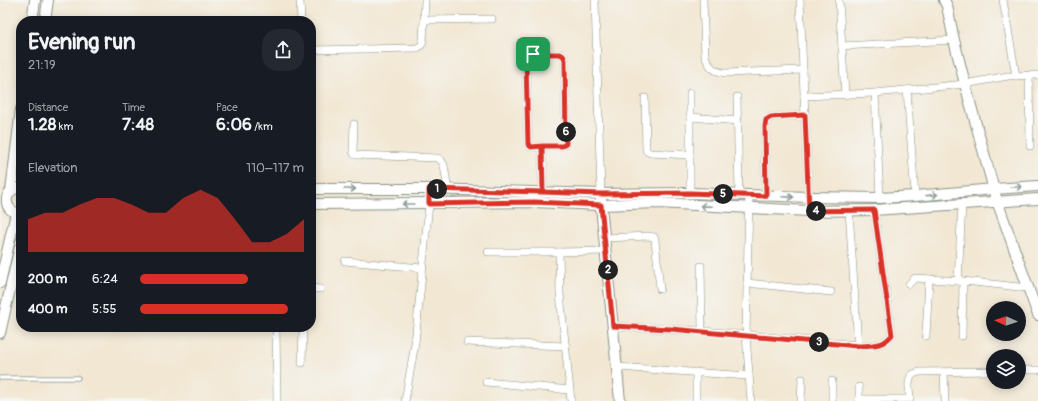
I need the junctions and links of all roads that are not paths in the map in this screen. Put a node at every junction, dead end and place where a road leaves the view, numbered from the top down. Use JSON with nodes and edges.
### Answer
{"nodes":[{"id":1,"x":35,"y":0,"type":"edge"},
{"id":2,"x":48,"y":0,"type":"edge"},
{"id":3,"x":300,"y":0,"type":"edge"},
{"id":4,"x":425,"y":0,"type":"edge"},
{"id":5,"x":595,"y":0,"type":"edge"},
{"id":6,"x":703,"y":0,"type":"edge"},
{"id":7,"x":800,"y":0,"type":"edge"},
{"id":8,"x":839,"y":0,"type":"edge"},
{"id":9,"x":1003,"y":0,"type":"edge"},
{"id":10,"x":946,"y":2,"type":"edge"},
{"id":11,"x":33,"y":16,"type":"edge"},
{"id":12,"x":46,"y":16,"type":"edge"},
{"id":13,"x":301,"y":16,"type":"edge"},
{"id":14,"x":492,"y":19,"type":"dead end"},
{"id":15,"x":424,"y":20,"type":"junction"},
{"id":16,"x":954,"y":40,"type":"junction"},
{"id":17,"x":842,"y":46,"type":"junction"},
{"id":18,"x":316,"y":50,"type":"edge"},
{"id":19,"x":803,"y":70,"type":"junction"},
{"id":20,"x":1038,"y":75,"type":"edge"},
{"id":21,"x":1016,"y":76,"type":"junction"},
{"id":22,"x":1029,"y":76,"type":"junction"},
{"id":23,"x":965,"y":84,"type":"junction"},
{"id":24,"x":906,"y":90,"type":"junction"},
{"id":25,"x":690,"y":93,"type":"dead end"},
{"id":26,"x":875,"y":93,"type":"junction"},
{"id":27,"x":845,"y":95,"type":"junction"},
{"id":28,"x":804,"y":96,"type":"junction"},
{"id":29,"x":737,"y":97,"type":"dead end"},
{"id":30,"x":645,"y":98,"type":"dead end"},
{"id":31,"x":805,"y":115,"type":"junction"},
{"id":32,"x":690,"y":117,"type":"junction"},
{"id":33,"x":738,"y":120,"type":"junction"},
{"id":34,"x":354,"y":124,"type":"dead end"},
{"id":35,"x":16,"y":137,"type":"edge"},
{"id":36,"x":542,"y":146,"type":"junction"},
{"id":37,"x":1030,"y":146,"type":"dead end"},
{"id":38,"x":690,"y":155,"type":"junction"},
{"id":39,"x":1038,"y":186,"type":"edge"},
{"id":40,"x":16,"y":189,"type":"edge"},
{"id":41,"x":316,"y":189,"type":"edge"},
{"id":42,"x":429,"y":189,"type":"junction"},
{"id":43,"x":994,"y":189,"type":"junction"},
{"id":44,"x":448,"y":190,"type":"junction"},
{"id":45,"x":543,"y":192,"type":"junction"},
{"id":46,"x":6,"y":193,"type":"edge"},
{"id":47,"x":690,"y":193,"type":"junction"},
{"id":48,"x":601,"y":194,"type":"junction"},
{"id":49,"x":744,"y":195,"type":"junction"},
{"id":50,"x":766,"y":196,"type":"junction"},
{"id":51,"x":915,"y":196,"type":"junction"},
{"id":52,"x":809,"y":198,"type":"junction"},
{"id":53,"x":880,"y":198,"type":"junction"},
{"id":54,"x":1038,"y":199,"type":"edge"},
{"id":55,"x":997,"y":201,"type":"junction"},
{"id":56,"x":316,"y":204,"type":"edge"},
{"id":57,"x":429,"y":204,"type":"junction"},
{"id":58,"x":962,"y":204,"type":"junction"},
{"id":59,"x":601,"y":205,"type":"junction"},
{"id":60,"x":749,"y":208,"type":"junction"},
{"id":61,"x":874,"y":210,"type":"junction"},
{"id":62,"x":12,"y":211,"type":"edge"},
{"id":63,"x":809,"y":211,"type":"junction"},
{"id":64,"x":849,"y":211,"type":"junction"},
{"id":65,"x":605,"y":238,"type":"junction"},
{"id":66,"x":606,"y":251,"type":"junction"},
{"id":67,"x":488,"y":252,"type":"dead end"},
{"id":68,"x":559,"y":252,"type":"junction"},
{"id":69,"x":345,"y":262,"type":"dead end"},
{"id":70,"x":16,"y":264,"type":"edge"},
{"id":71,"x":701,"y":266,"type":"dead end"},
{"id":72,"x":422,"y":268,"type":"junction"},
{"id":73,"x":928,"y":279,"type":"junction"},
{"id":74,"x":960,"y":281,"type":"junction"},
{"id":75,"x":0,"y":283,"type":"edge"},
{"id":76,"x":747,"y":283,"type":"junction"},
{"id":77,"x":908,"y":284,"type":"dead end"},
{"id":78,"x":1028,"y":288,"type":"junction"},
{"id":79,"x":316,"y":289,"type":"edge"},
{"id":80,"x":320,"y":289,"type":"dead end"},
{"id":81,"x":660,"y":289,"type":"dead end"},
{"id":82,"x":831,"y":292,"type":"dead end"},
{"id":83,"x":1038,"y":315,"type":"edge"},
{"id":84,"x":613,"y":326,"type":"junction"},
{"id":85,"x":1,"y":328,"type":"edge"},
{"id":86,"x":702,"y":331,"type":"junction"},
{"id":87,"x":276,"y":332,"type":"edge"},
{"id":88,"x":303,"y":332,"type":"edge"},
{"id":89,"x":746,"y":335,"type":"junction"},
{"id":90,"x":926,"y":336,"type":"dead end"},
{"id":91,"x":962,"y":336,"type":"dead end"},
{"id":92,"x":467,"y":342,"type":"dead end"},
{"id":93,"x":566,"y":346,"type":"junction"},
{"id":94,"x":858,"y":346,"type":"junction"},
{"id":95,"x":302,"y":363,"type":"dead end"},
{"id":96,"x":617,"y":367,"type":"junction"},
{"id":97,"x":1026,"y":370,"type":"edge"},
{"id":98,"x":1038,"y":370,"type":"edge"},
{"id":99,"x":986,"y":371,"type":"edge"},
{"id":100,"x":696,"y":372,"type":"junction"},
{"id":101,"x":944,"y":372,"type":"junction"},
{"id":102,"x":749,"y":376,"type":"junction"},
{"id":103,"x":0,"y":378,"type":"edge"},
{"id":104,"x":78,"y":378,"type":"dead end"},
{"id":105,"x":802,"y":379,"type":"dead end"},
{"id":106,"x":832,"y":381,"type":"dead end"},
{"id":107,"x":486,"y":382,"type":"dead end"},
{"id":108,"x":859,"y":387,"type":"dead end"},
{"id":109,"x":570,"y":390,"type":"junction"},
{"id":110,"x":859,"y":400,"type":"edge"},
{"id":111,"x":277,"y":401,"type":"edge"},
{"id":112,"x":405,"y":401,"type":"edge"},
{"id":113,"x":571,"y":401,"type":"edge"},
{"id":114,"x":620,"y":401,"type":"edge"},
{"id":115,"x":696,"y":401,"type":"edge"},
{"id":116,"x":751,"y":401,"type":"edge"},
{"id":117,"x":801,"y":401,"type":"edge"},
{"id":118,"x":832,"y":401,"type":"edge"},
{"id":119,"x":945,"y":401,"type":"edge"}],
"edges":[{"from":1,"to":11,"type":"street"},
{"from":2,"to":12,"type":"street"},
{"from":3,"to":13,"type":"street"},
{"from":4,"to":15,"type":"street"},
{"from":5,"to":48,"type":"street"},
{"from":6,"to":19,"type":"street"},
{"from":7,"to":19,"type":"street"},
{"from":8,"to":17,"type":"street"},
{"from":9,"to":21,"type":"street"},
{"from":10,"to":16,"type":"street"},
{"from":14,"to":15,"type":"street"},
{"from":15,"to":18,"type":"street"},
{"from":16,"to":17,"type":"street"},
{"from":16,"to":23,"type":"street"},
{"from":17,"to":27,"type":"street"},
{"from":19,"to":28,"type":"street"},
{"from":20,"to":22,"type":"street"},
{"from":21,"to":22,"type":"street"},
{"from":21,"to":23,"type":"street"},
{"from":22,"to":37,"type":"street"},
{"from":23,"to":24,"type":"street"},
{"from":23,"to":43,"type":"street"},
{"from":24,"to":26,"type":"street"},
{"from":24,"to":51,"type":"street"},
{"from":25,"to":32,"type":"street"},
{"from":26,"to":27,"type":"street"},
{"from":26,"to":53,"type":"street"},
{"from":27,"to":28,"type":"street"},
{"from":28,"to":31,"type":"street"},
{"from":29,"to":33,"type":"street"},
{"from":30,"to":38,"type":"street"},
{"from":31,"to":50,"type":"street"},
{"from":31,"to":52,"type":"street"},
{"from":32,"to":33,"type":"street"},
{"from":32,"to":38,"type":"street"},
{"from":33,"to":49,"type":"street"},
{"from":34,"to":44,"type":"street"},
{"from":35,"to":46,"type":"street"},
{"from":36,"to":36,"type":"street"},
{"from":36,"to":45,"type":"street"},
{"from":38,"to":47,"type":"street"},
{"from":43,"to":39,"type":"street","one_way":true},
{"from":40,"to":46,"type":"street"},
{"from":41,"to":42,"type":"street","one_way":true},
{"from":42,"to":44,"type":"street"},
{"from":42,"to":57,"type":"street"},
{"from":51,"to":43,"type":"street","one_way":true},
{"from":43,"to":55,"type":"street"},
{"from":44,"to":45,"type":"street"},
{"from":45,"to":48,"type":"street"},
{"from":46,"to":62,"type":"street"},
{"from":47,"to":48,"type":"street"},
{"from":47,"to":49,"type":"street"},
{"from":48,"to":59,"type":"street"},
{"from":49,"to":50,"type":"street"},
{"from":49,"to":60,"type":"street"},
{"from":50,"to":52,"type":"street","one_way":true},
{"from":51,"to":53,"type":"street"},
{"from":52,"to":53,"type":"street"},
{"from":52,"to":63,"type":"street"},
{"from":54,"to":55,"type":"street"},
{"from":55,"to":58,"type":"street"},
{"from":55,"to":78,"type":"street"},
{"from":57,"to":56,"type":"street","one_way":true},
{"from":57,"to":59,"type":"street"},
{"from":57,"to":72,"type":"street"},
{"from":58,"to":61,"type":"street"},
{"from":58,"to":74,"type":"street"},
{"from":60,"to":59,"type":"street","one_way":true},
{"from":59,"to":65,"type":"street"},
{"from":60,"to":63,"type":"street"},
{"from":60,"to":76,"type":"street"},
{"from":61,"to":64,"type":"street"},
{"from":61,"to":94,"type":"street"},
{"from":62,"to":75,"type":"street"},
{"from":63,"to":64,"type":"street"},
{"from":64,"to":94,"type":"street"},
{"from":65,"to":66,"type":"street"},
{"from":65,"to":81,"type":"street"},
{"from":66,"to":68,"type":"street"},
{"from":66,"to":84,"type":"street"},
{"from":67,"to":68,"type":"street"},
{"from":68,"to":93,"type":"street"},
{"from":69,"to":72,"type":"street"},
{"from":70,"to":85,"type":"street"},
{"from":71,"to":86,"type":"street"},
{"from":72,"to":112,"type":"street"},
{"from":73,"to":74,"type":"street"},
{"from":73,"to":77,"type":"street"},
{"from":73,"to":90,"type":"street"},
{"from":74,"to":78,"type":"street"},
{"from":74,"to":91,"type":"street"},
{"from":76,"to":82,"type":"street"},
{"from":76,"to":89,"type":"street"},
{"from":78,"to":83,"type":"street"},
{"from":79,"to":80,"type":"street"},
{"from":84,"to":86,"type":"street"},
{"from":84,"to":96,"type":"street"},
{"from":86,"to":89,"type":"street"},
{"from":87,"to":111,"type":"street"},
{"from":88,"to":95,"type":"street"},
{"from":89,"to":94,"type":"street"},
{"from":89,"to":102,"type":"street"},
{"from":92,"to":93,"type":"street"},
{"from":93,"to":109,"type":"street"},
{"from":96,"to":100,"type":"street"},
{"from":96,"to":114,"type":"street"},
{"from":97,"to":98,"type":"street"},
{"from":99,"to":101,"type":"street"},
{"from":100,"to":102,"type":"street"},
{"from":100,"to":115,"type":"street"},
{"from":101,"to":110,"type":"street"},
{"from":101,"to":119,"type":"street"},
{"from":102,"to":116,"type":"street"},
{"from":103,"to":104,"type":"lane"},
{"from":105,"to":117,"type":"street"},
{"from":106,"to":118,"type":"street"},
{"from":107,"to":109,"type":"street"},
{"from":108,"to":110,"type":"street"},
{"from":109,"to":113,"type":"street"}]}
